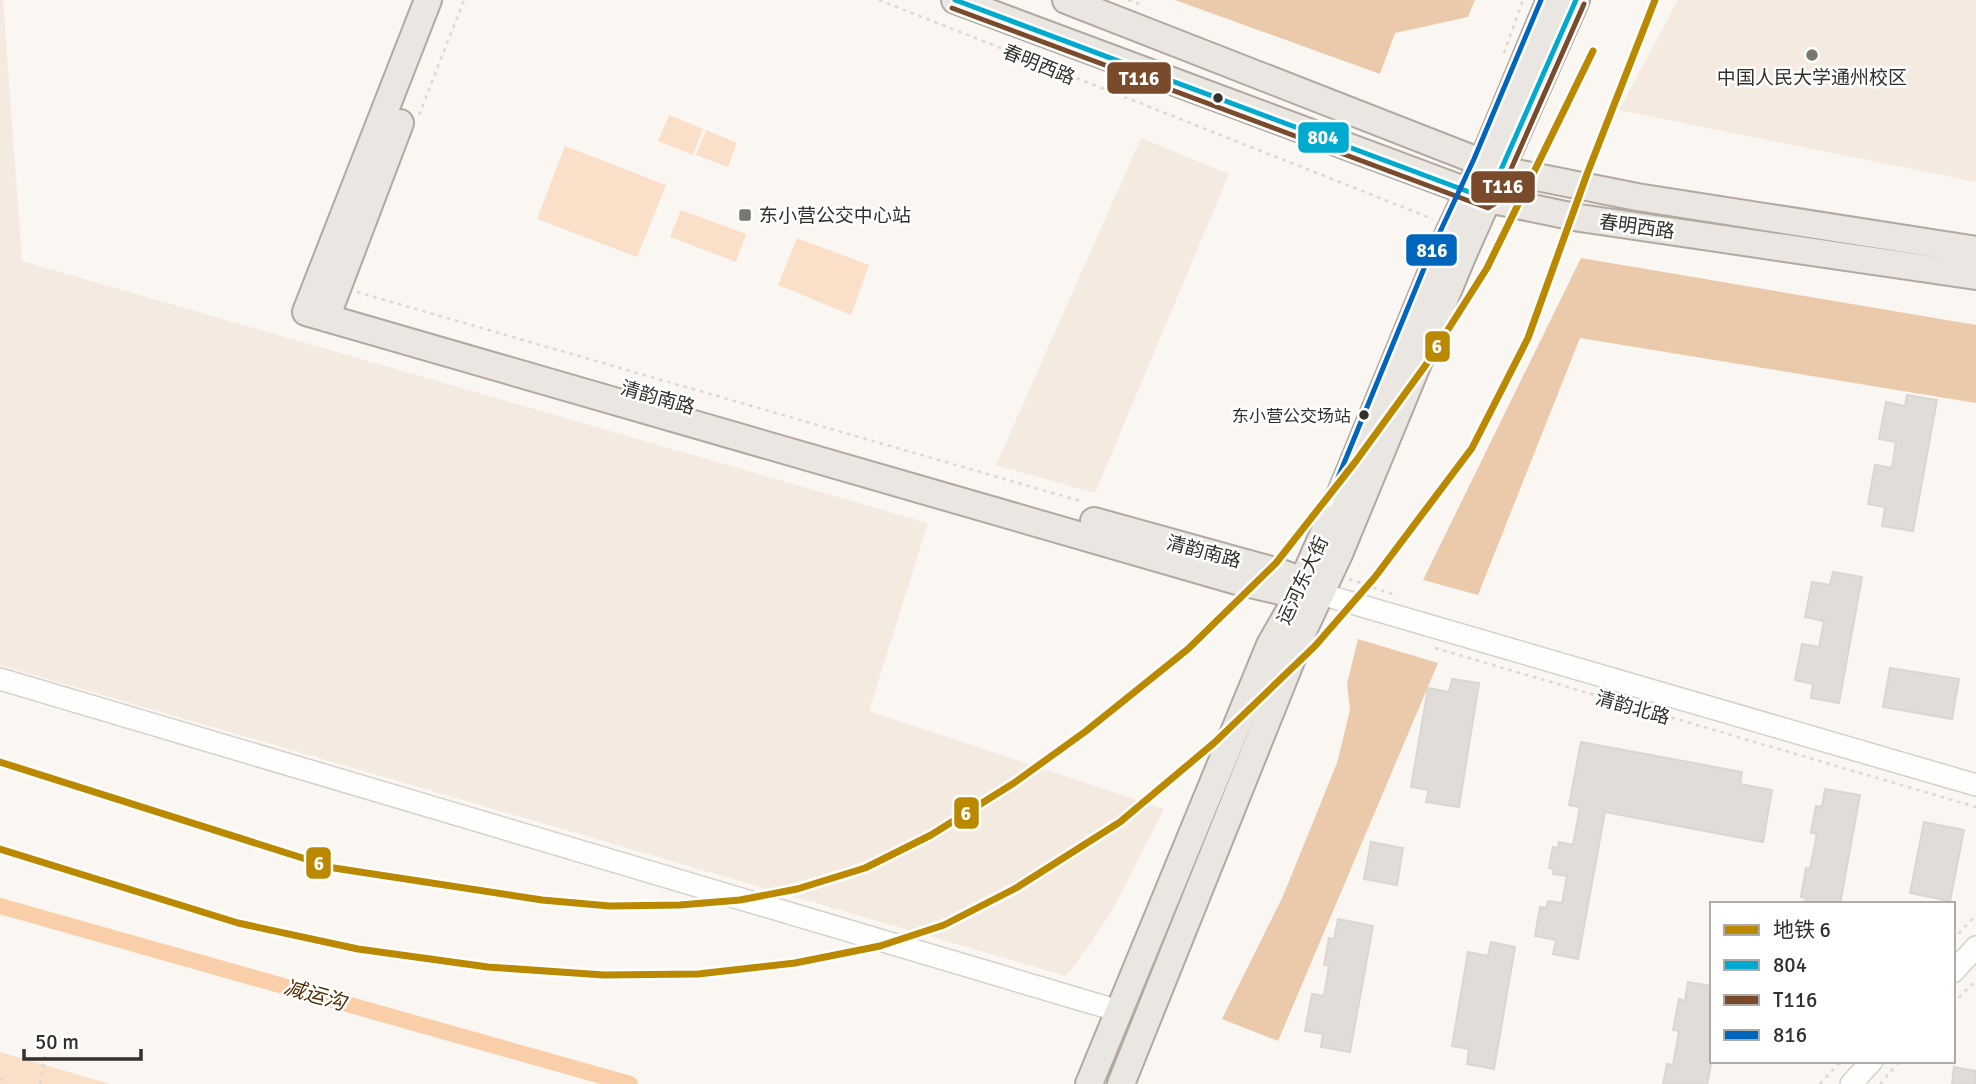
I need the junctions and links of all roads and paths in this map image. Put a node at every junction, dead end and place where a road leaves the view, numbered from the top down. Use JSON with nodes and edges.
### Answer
{"nodes":[{"id":1,"x":428,"y":0,"type":"edge"},
{"id":2,"x":447,"y":0,"type":"edge"},
{"id":3,"x":879,"y":0,"type":"edge"},
{"id":4,"x":955,"y":0,"type":"edge"},
{"id":5,"x":1066,"y":0,"type":"edge"},
{"id":6,"x":1550,"y":0,"type":"edge"},
{"id":7,"x":1576,"y":0,"type":"edge"},
{"id":8,"x":1491,"y":166,"type":"junction"},
{"id":9,"x":1478,"y":196,"type":"junction"},
{"id":10,"x":1452,"y":227,"type":"junction"},
{"id":11,"x":1976,"y":250,"type":"edge"},
{"id":12,"x":1976,"y":276,"type":"edge"},
{"id":13,"x":327,"y":301,"type":"junction"},
{"id":14,"x":1090,"y":504,"type":"dead end"},
{"id":15,"x":1307,"y":590,"type":"junction"},
{"id":16,"x":1432,"y":647,"type":"dead end"},
{"id":17,"x":0,"y":679,"type":"edge"},
{"id":18,"x":1976,"y":785,"type":"edge"},
{"id":19,"x":1976,"y":807,"type":"edge"},
{"id":20,"x":1976,"y":915,"type":"edge"},
{"id":21,"x":1955,"y":938,"type":"edge"},
{"id":22,"x":1976,"y":947,"type":"edge"},
{"id":23,"x":1955,"y":969,"type":"edge"},
{"id":24,"x":1976,"y":980,"type":"edge"},
{"id":25,"x":1955,"y":1002,"type":"edge"},
{"id":26,"x":1119,"y":1011,"type":"junction"},
{"id":27,"x":45,"y":1056,"type":"dead end"},
{"id":28,"x":1839,"y":1063,"type":"edge"},
{"id":29,"x":1870,"y":1063,"type":"edge"},
{"id":30,"x":1898,"y":1063,"type":"edge"},
{"id":31,"x":0,"y":1078,"type":"edge"},
{"id":32,"x":6,"y":1084,"type":"edge"},
{"id":33,"x":40,"y":1084,"type":"edge"},
{"id":34,"x":1089,"y":1084,"type":"edge"},
{"id":35,"x":1121,"y":1084,"type":"edge"},
{"id":36,"x":1821,"y":1084,"type":"edge"},
{"id":37,"x":1851,"y":1084,"type":"edge"},
{"id":38,"x":1880,"y":1084,"type":"edge"}],
"edges":[{"from":1,"to":13,"type":"main road"},
{"from":2,"to":13,"type":"main road"},
{"from":3,"to":10,"type":"path","name":"春明西路"},
{"from":4,"to":9,"type":"main road","name":"春明西路"},
{"from":5,"to":8,"type":"main road","name":"春明西路"},
{"from":6,"to":8,"type":"main road","name":"运河东大街"},
{"from":7,"to":8,"type":"main road","name":"运河东大街"},
{"from":8,"to":9,"type":"main road","name":"运河东大街"},
{"from":8,"to":11,"type":"main road","name":"春明西路"},
{"from":9,"to":10,"type":"main road","name":"运河东大街"},
{"from":9,"to":12,"type":"main road","name":"春明西路"},
{"from":9,"to":15,"type":"main road","name":"运河东大街"},
{"from":10,"to":15,"type":"main road","name":"运河东大街"},
{"from":13,"to":14,"type":"path","name":"清韵南路"},
{"from":13,"to":15,"type":"main road","name":"清韵南路"},
{"from":15,"to":18,"type":"street","name":"清韵北路"},
{"from":15,"to":26,"type":"main road","name":"运河东大街"},
{"from":15,"to":35,"type":"main road","name":"运河东大街"},
{"from":16,"to":19,"type":"path","name":"清韵北路"},
{"from":17,"to":26,"type":"street"},
{"from":20,"to":21,"type":"path"},
{"from":22,"to":23,"type":"street"},
{"from":24,"to":25,"type":"path"},
{"from":26,"to":34,"type":"main road","name":"运河东大街"},
{"from":27,"to":33,"type":"path"},
{"from":28,"to":36,"type":"path"},
{"from":29,"to":37,"type":"street"},
{"from":30,"to":38,"type":"path"},
{"from":31,"to":32,"type":"path"}]}
